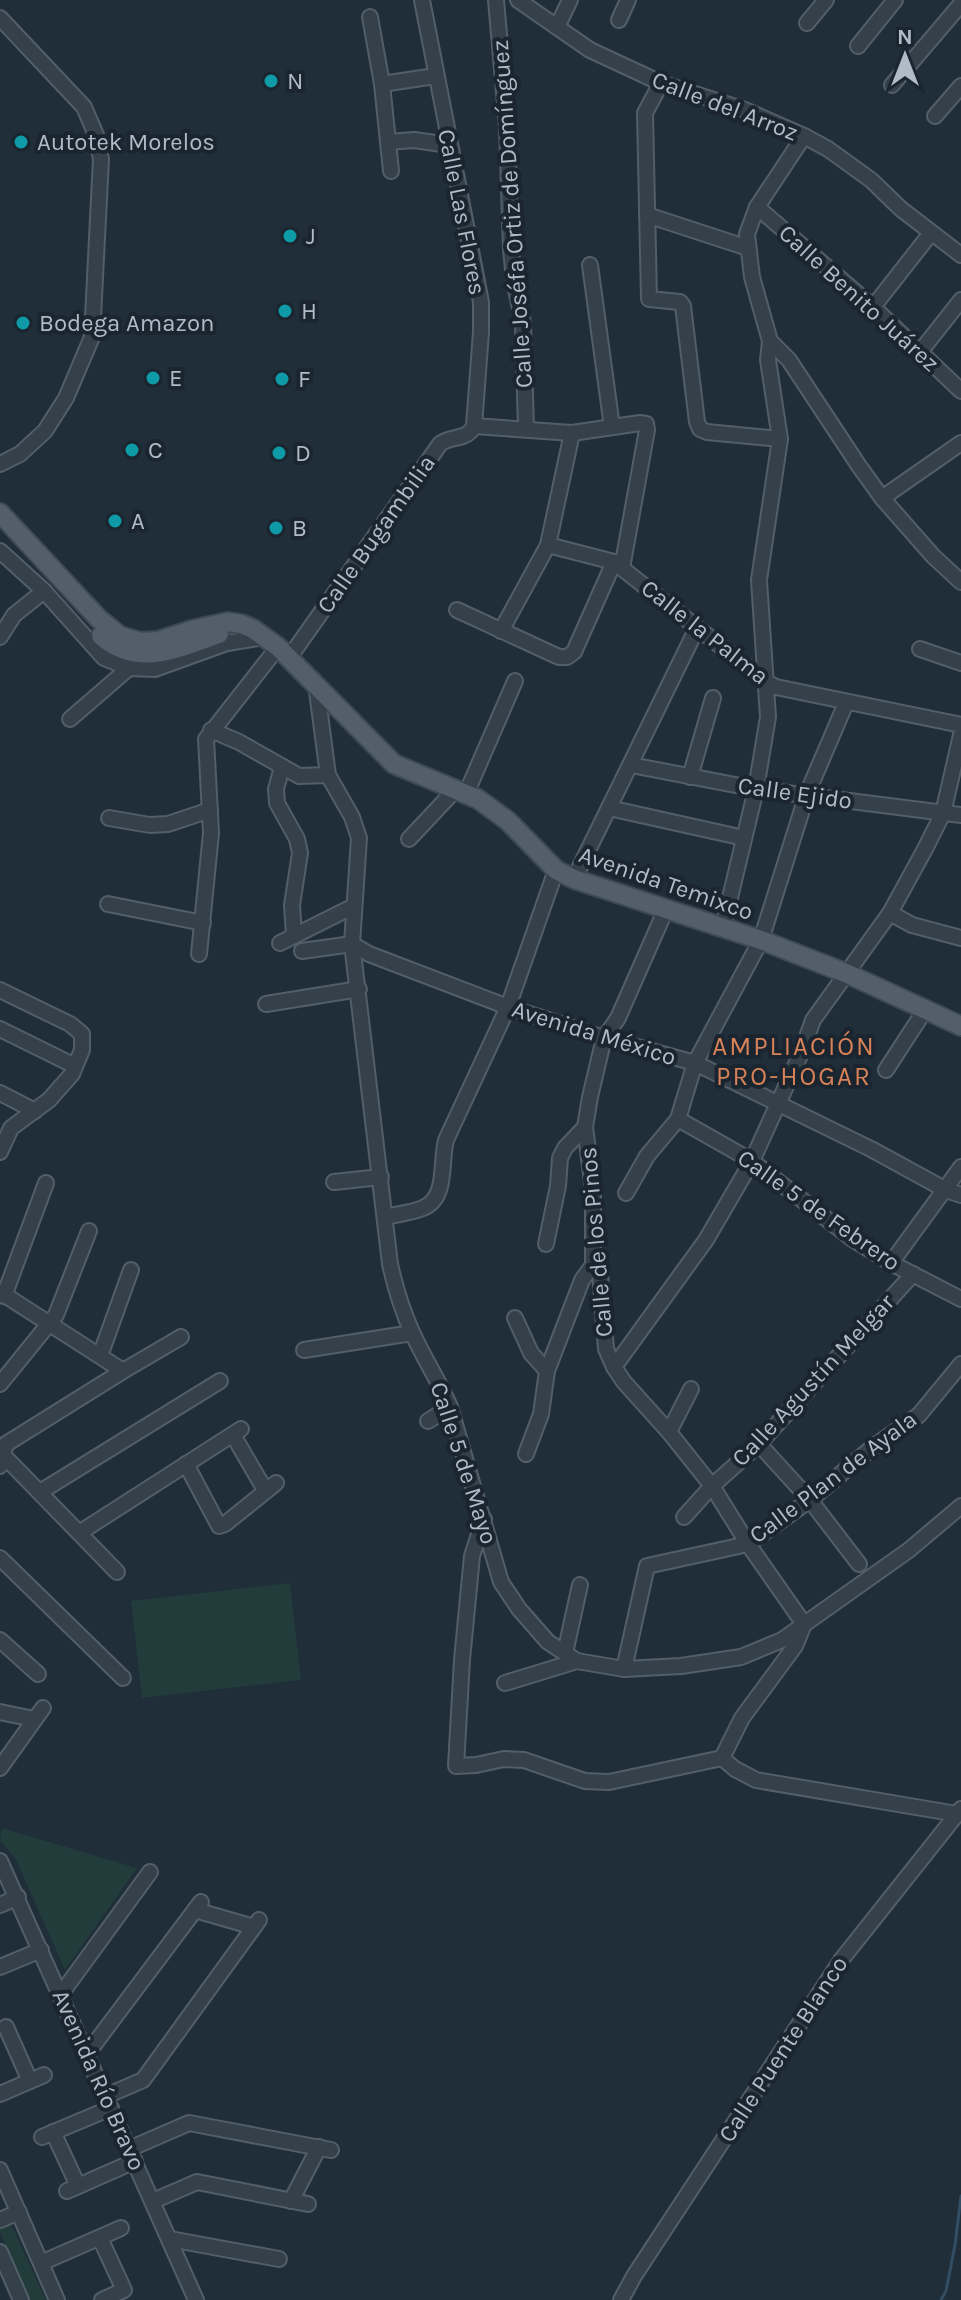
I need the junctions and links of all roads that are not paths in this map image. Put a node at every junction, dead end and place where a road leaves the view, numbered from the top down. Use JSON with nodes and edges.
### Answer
{"nodes":[{"id":1,"x":422,"y":0,"type":"edge"},
{"id":2,"x":496,"y":0,"type":"edge"},
{"id":3,"x":518,"y":0,"type":"edge"},
{"id":4,"x":570,"y":0,"type":"edge"},
{"id":5,"x":628,"y":0,"type":"edge"},
{"id":6,"x":826,"y":0,"type":"edge"},
{"id":7,"x":895,"y":0,"type":"edge"},
{"id":8,"x":961,"y":4,"type":"edge"},
{"id":9,"x":370,"y":17,"type":"dead end"},
{"id":10,"x":0,"y":18,"type":"edge"},
{"id":11,"x":619,"y":20,"type":"dead end"},
{"id":12,"x":807,"y":23,"type":"dead end"},
{"id":13,"x":557,"y":27,"type":"junction"},
{"id":14,"x":858,"y":46,"type":"dead end"},
{"id":15,"x":435,"y":76,"type":"junction"},
{"id":16,"x":661,"y":83,"type":"junction"},
{"id":17,"x":382,"y":84,"type":"junction"},
{"id":18,"x":892,"y":85,"type":"dead end"},
{"id":19,"x":961,"y":86,"type":"edge"},
{"id":20,"x":935,"y":116,"type":"dead end"},
{"id":21,"x":804,"y":136,"type":"junction"},
{"id":22,"x":388,"y":142,"type":"junction"},
{"id":23,"x":449,"y":145,"type":"junction"},
{"id":24,"x":391,"y":171,"type":"dead end"},
{"id":25,"x":757,"y":207,"type":"junction"},
{"id":26,"x":647,"y":215,"type":"junction"},
{"id":27,"x":931,"y":233,"type":"junction"},
{"id":28,"x":748,"y":248,"type":"junction"},
{"id":29,"x":961,"y":255,"type":"edge"},
{"id":30,"x":590,"y":265,"type":"dead end"},
{"id":31,"x":961,"y":300,"type":"edge"},
{"id":32,"x":873,"y":307,"type":"junction"},
{"id":33,"x":770,"y":341,"type":"junction"},
{"id":34,"x":920,"y":352,"type":"junction"},
{"id":35,"x":961,"y":391,"type":"edge"},
{"id":36,"x":474,"y":426,"type":"junction"},
{"id":37,"x":612,"y":427,"type":"junction"},
{"id":38,"x":526,"y":429,"type":"junction"},
{"id":39,"x":572,"y":433,"type":"junction"},
{"id":40,"x":780,"y":439,"type":"junction"},
{"id":41,"x":961,"y":443,"type":"edge"},
{"id":42,"x":0,"y":464,"type":"edge"},
{"id":43,"x":882,"y":498,"type":"junction"},
{"id":44,"x":0,"y":513,"type":"edge"},
{"id":45,"x":0,"y":531,"type":"edge"},
{"id":46,"x":548,"y":545,"type":"junction"},
{"id":47,"x":0,"y":551,"type":"edge"},
{"id":48,"x":618,"y":565,"type":"junction"},
{"id":49,"x":961,"y":582,"type":"edge"},
{"id":50,"x":44,"y":591,"type":"junction"},
{"id":51,"x":457,"y":610,"type":"dead end"},
{"id":52,"x":697,"y":628,"type":"junction"},
{"id":53,"x":501,"y":631,"type":"junction"},
{"id":54,"x":0,"y":637,"type":"edge"},
{"id":55,"x":271,"y":643,"type":"junction"},
{"id":56,"x":920,"y":649,"type":"dead end"},
{"id":57,"x":961,"y":663,"type":"edge"},
{"id":58,"x":129,"y":668,"type":"junction"},
{"id":59,"x":515,"y":681,"type":"dead end"},
{"id":60,"x":766,"y":682,"type":"junction"},
{"id":61,"x":315,"y":683,"type":"junction"},
{"id":62,"x":713,"y":698,"type":"dead end"},
{"id":63,"x":846,"y":703,"type":"junction"},
{"id":64,"x":70,"y":719,"type":"dead end"},
{"id":65,"x":961,"y":725,"type":"edge"},
{"id":66,"x":211,"y":730,"type":"junction"},
{"id":67,"x":961,"y":735,"type":"edge"},
{"id":68,"x":631,"y":765,"type":"junction"},
{"id":69,"x":282,"y":767,"type":"junction"},
{"id":70,"x":328,"y":775,"type":"junction"},
{"id":71,"x":690,"y":777,"type":"junction"},
{"id":72,"x":756,"y":789,"type":"junction"},
{"id":73,"x":461,"y":791,"type":"junction"},
{"id":74,"x":807,"y":794,"type":"junction"},
{"id":75,"x":609,"y":808,"type":"junction"},
{"id":76,"x":210,"y":810,"type":"junction"},
{"id":77,"x":943,"y":813,"type":"junction"},
{"id":78,"x":961,"y":815,"type":"edge"},
{"id":79,"x":109,"y":818,"type":"dead end"},
{"id":80,"x":744,"y":838,"type":"junction"},
{"id":81,"x":409,"y":839,"type":"dead end"},
{"id":82,"x":556,"y":870,"type":"junction"},
{"id":83,"x":574,"y":879,"type":"junction"},
{"id":84,"x":108,"y":904,"type":"dead end"},
{"id":85,"x":354,"y":906,"type":"junction"},
{"id":86,"x":666,"y":909,"type":"junction"},
{"id":87,"x":890,"y":913,"type":"junction"},
{"id":88,"x":203,"y":923,"type":"junction"},
{"id":89,"x":723,"y":927,"type":"junction"},
{"id":90,"x":294,"y":936,"type":"junction"},
{"id":91,"x":961,"y":938,"type":"edge"},
{"id":92,"x":761,"y":940,"type":"junction"},
{"id":93,"x":280,"y":943,"type":"dead end"},
{"id":94,"x":352,"y":944,"type":"junction"},
{"id":95,"x":302,"y":951,"type":"dead end"},
{"id":96,"x":199,"y":954,"type":"dead end"},
{"id":97,"x":848,"y":974,"type":"junction"},
{"id":98,"x":359,"y":989,"type":"junction"},
{"id":99,"x":0,"y":990,"type":"edge"},
{"id":100,"x":266,"y":1004,"type":"dead end"},
{"id":101,"x":508,"y":1007,"type":"junction"},
{"id":102,"x":925,"y":1010,"type":"junction"},
{"id":103,"x":961,"y":1026,"type":"edge"},
{"id":104,"x":0,"y":1029,"type":"edge"},
{"id":105,"x":604,"y":1038,"type":"junction"},
{"id":106,"x":695,"y":1063,"type":"junction"},
{"id":107,"x":75,"y":1066,"type":"junction"},
{"id":108,"x":886,"y":1070,"type":"dead end"},
{"id":109,"x":0,"y":1093,"type":"edge"},
{"id":110,"x":778,"y":1103,"type":"junction"},
{"id":111,"x":35,"y":1111,"type":"junction"},
{"id":112,"x":678,"y":1119,"type":"junction"},
{"id":113,"x":585,"y":1127,"type":"junction"},
{"id":114,"x":0,"y":1152,"type":"edge"},
{"id":115,"x":752,"y":1161,"type":"junction"},
{"id":116,"x":961,"y":1167,"type":"edge"},
{"id":117,"x":381,"y":1177,"type":"junction"},
{"id":118,"x":334,"y":1182,"type":"dead end"},
{"id":119,"x":46,"y":1183,"type":"dead end"},
{"id":120,"x":946,"y":1190,"type":"junction"},
{"id":121,"x":626,"y":1193,"type":"dead end"},
{"id":122,"x":961,"y":1195,"type":"edge"},
{"id":123,"x":385,"y":1217,"type":"junction"},
{"id":124,"x":89,"y":1231,"type":"dead end"},
{"id":125,"x":546,"y":1244,"type":"dead end"},
{"id":126,"x":891,"y":1263,"type":"junction"},
{"id":127,"x":593,"y":1265,"type":"junction"},
{"id":128,"x":131,"y":1270,"type":"dead end"},
{"id":129,"x":913,"y":1274,"type":"junction"},
{"id":130,"x":2,"y":1294,"type":"edge"},
{"id":131,"x":961,"y":1299,"type":"edge"},
{"id":132,"x":515,"y":1318,"type":"dead end"},
{"id":133,"x":50,"y":1324,"type":"junction"},
{"id":134,"x":412,"y":1333,"type":"junction"},
{"id":135,"x":181,"y":1337,"type":"dead end"},
{"id":136,"x":304,"y":1350,"type":"dead end"},
{"id":137,"x":100,"y":1356,"type":"junction"},
{"id":138,"x":961,"y":1364,"type":"edge"},
{"id":139,"x":614,"y":1367,"type":"junction"},
{"id":140,"x":123,"y":1371,"type":"junction"},
{"id":141,"x":547,"y":1371,"type":"junction"},
{"id":142,"x":220,"y":1381,"type":"dead end"},
{"id":143,"x":0,"y":1384,"type":"edge"},
{"id":144,"x":691,"y":1389,"type":"dead end"},
{"id":145,"x":450,"y":1407,"type":"junction"},
{"id":146,"x":428,"y":1421,"type":"dead end"},
{"id":147,"x":669,"y":1432,"type":"junction"},
{"id":148,"x":759,"y":1444,"type":"junction"},
{"id":149,"x":526,"y":1454,"type":"dead end"},
{"id":150,"x":2,"y":1461,"type":"edge"},
{"id":151,"x":186,"y":1464,"type":"junction"},
{"id":152,"x":712,"y":1486,"type":"junction"},
{"id":153,"x":40,"y":1492,"type":"junction"},
{"id":154,"x":810,"y":1500,"type":"junction"},
{"id":155,"x":961,"y":1506,"type":"edge"},
{"id":156,"x":684,"y":1517,"type":"dead end"},
{"id":157,"x":484,"y":1518,"type":"junction"},
{"id":158,"x":79,"y":1533,"type":"junction"},
{"id":159,"x":748,"y":1544,"type":"junction"},
{"id":160,"x":0,"y":1558,"type":"edge"},
{"id":161,"x":859,"y":1564,"type":"dead end"},
{"id":162,"x":117,"y":1572,"type":"dead end"},
{"id":163,"x":580,"y":1585,"type":"dead end"},
{"id":164,"x":804,"y":1624,"type":"junction"},
{"id":165,"x":1,"y":1643,"type":"edge"},
{"id":166,"x":571,"y":1657,"type":"junction"},
{"id":167,"x":624,"y":1669,"type":"junction"},
{"id":168,"x":38,"y":1674,"type":"dead end"},
{"id":169,"x":123,"y":1678,"type":"dead end"},
{"id":170,"x":505,"y":1683,"type":"dead end"},
{"id":171,"x":0,"y":1712,"type":"edge"},
{"id":172,"x":722,"y":1758,"type":"junction"},
{"id":173,"x":0,"y":1768,"type":"edge"},
{"id":174,"x":959,"y":1811,"type":"edge"},
{"id":175,"x":0,"y":1861,"type":"edge"},
{"id":176,"x":150,"y":1872,"type":"dead end"},
{"id":177,"x":18,"y":1897,"type":"junction"},
{"id":178,"x":0,"y":1905,"type":"edge"},
{"id":179,"x":41,"y":1950,"type":"junction"},
{"id":180,"x":0,"y":1967,"type":"edge"},
{"id":181,"x":61,"y":1994,"type":"junction"},
{"id":182,"x":21,"y":2021,"type":"dead end"},
{"id":183,"x":3,"y":2029,"type":"edge"},
{"id":184,"x":87,"y":2054,"type":"junction"},
{"id":185,"x":0,"y":2094,"type":"edge"},
{"id":186,"x":109,"y":2102,"type":"junction"},
{"id":187,"x":132,"y":2155,"type":"junction"},
{"id":188,"x":0,"y":2170,"type":"edge"},
{"id":189,"x":153,"y":2201,"type":"junction"},
{"id":190,"x":291,"y":2201,"type":"junction"},
{"id":191,"x":308,"y":2204,"type":"dead end"},
{"id":192,"x":19,"y":2212,"type":"junction"},
{"id":193,"x":0,"y":2220,"type":"edge"},
{"id":194,"x":121,"y":2228,"type":"dead end"},
{"id":195,"x":100,"y":2238,"type":"junction"},
{"id":196,"x":170,"y":2239,"type":"junction"},
{"id":197,"x":0,"y":2252,"type":"edge"},
{"id":198,"x":279,"y":2259,"type":"dead end"},
{"id":199,"x":41,"y":2263,"type":"junction"},
{"id":200,"x":6,"y":2282,"type":"edge"},
{"id":201,"x":21,"y":2300,"type":"edge"},
{"id":202,"x":57,"y":2300,"type":"edge"},
{"id":203,"x":102,"y":2300,"type":"edge"},
{"id":204,"x":197,"y":2300,"type":"edge"},
{"id":205,"x":621,"y":2300,"type":"edge"}],
"edges":[{"from":1,"to":15,"type":"street","name":"Calle Las Flores"},
{"from":2,"to":38,"type":"street","name":"Calle Joséfa Ortiz de Domínguez"},
{"from":3,"to":13,"type":"street","name":"Calle del Arroz"},
{"from":4,"to":13,"type":"street"},
{"from":5,"to":11,"type":"street"},
{"from":6,"to":12,"type":"street"},
{"from":7,"to":14,"type":"street"},
{"from":8,"to":18,"type":"street"},
{"from":9,"to":17,"type":"street"},
{"from":10,"to":42,"type":"street"},
{"from":13,"to":16,"type":"street","name":"Calle del Arroz"},
{"from":15,"to":17,"type":"street"},
{"from":15,"to":23,"type":"street","name":"Calle Las Flores"},
{"from":16,"to":21,"type":"street","name":"Calle del Arroz"},
{"from":16,"to":26,"type":"street"},
{"from":17,"to":22,"type":"street"},
{"from":19,"to":20,"type":"street"},
{"from":21,"to":25,"type":"street"},
{"from":21,"to":27,"type":"street","name":"Calle del Arroz"},
{"from":22,"to":23,"type":"street"},
{"from":22,"to":24,"type":"street"},
{"from":23,"to":36,"type":"street","name":"Calle Las Flores"},
{"from":25,"to":28,"type":"street"},
{"from":25,"to":32,"type":"street","name":"Calle Benito Juárez"},
{"from":26,"to":28,"type":"street"},
{"from":26,"to":40,"type":"street"},
{"from":27,"to":29,"type":"street","name":"Calle del Arroz"},
{"from":27,"to":32,"type":"street"},
{"from":28,"to":33,"type":"street"},
{"from":30,"to":37,"type":"street"},
{"from":31,"to":34,"type":"street"},
{"from":32,"to":34,"type":"street","name":"Calle Benito Juárez"},
{"from":33,"to":40,"type":"street"},
{"from":33,"to":43,"type":"street"},
{"from":34,"to":35,"type":"street","name":"Calle Benito Juárez"},
{"from":36,"to":38,"type":"street"},
{"from":36,"to":55,"type":"street","name":"Calle Bugambilia"},
{"from":37,"to":39,"type":"street"},
{"from":37,"to":48,"type":"street"},
{"from":38,"to":39,"type":"street"},
{"from":39,"to":46,"type":"street"},
{"from":40,"to":60,"type":"street"},
{"from":41,"to":43,"type":"street"},
{"from":43,"to":49,"type":"street"},
{"from":44,"to":55,"type":"main road"},
{"from":45,"to":55,"type":"main road"},
{"from":46,"to":48,"type":"street","name":"Calle la Palma"},
{"from":46,"to":53,"type":"street"},
{"from":47,"to":50,"type":"street"},
{"from":48,"to":52,"type":"street","name":"Calle la Palma"},
{"from":48,"to":53,"type":"street"},
{"from":50,"to":54,"type":"street"},
{"from":50,"to":58,"type":"street"},
{"from":51,"to":53,"type":"street"},
{"from":52,"to":60,"type":"street","name":"Calle la Palma"},
{"from":52,"to":68,"type":"street"},
{"from":55,"to":58,"type":"street"},
{"from":55,"to":61,"type":"main road","name":"Avenida Temixco"},
{"from":55,"to":66,"type":"street","name":"Calle Bugambilia"},
{"from":56,"to":57,"type":"street"},
{"from":58,"to":64,"type":"street"},
{"from":59,"to":73,"type":"street"},
{"from":60,"to":63,"type":"street","name":"Calle la Palma"},
{"from":60,"to":72,"type":"street"},
{"from":61,"to":70,"type":"street","name":"Calle 5 de Mayo"},
{"from":61,"to":73,"type":"main road","name":"Avenida Temixco"},
{"from":62,"to":71,"type":"street"},
{"from":63,"to":65,"type":"street","name":"Calle la Palma"},
{"from":63,"to":74,"type":"street"},
{"from":66,"to":69,"type":"street"},
{"from":66,"to":76,"type":"street"},
{"from":67,"to":77,"type":"street"},
{"from":68,"to":71,"type":"street","name":"Calle Ejido"},
{"from":68,"to":75,"type":"street"},
{"from":69,"to":70,"type":"street"},
{"from":69,"to":90,"type":"street"},
{"from":70,"to":85,"type":"street","name":"Calle 5 de Mayo"},
{"from":71,"to":72,"type":"street","name":"Calle Ejido"},
{"from":72,"to":74,"type":"street","name":"Calle Ejido"},
{"from":72,"to":80,"type":"street"},
{"from":73,"to":81,"type":"street"},
{"from":73,"to":82,"type":"main road","name":"Avenida Temixco"},
{"from":74,"to":77,"type":"street","name":"Calle Ejido"},
{"from":74,"to":92,"type":"street"},
{"from":75,"to":80,"type":"street"},
{"from":75,"to":83,"type":"street"},
{"from":76,"to":79,"type":"street"},
{"from":76,"to":88,"type":"street"},
{"from":77,"to":78,"type":"street","name":"Calle Ejido"},
{"from":77,"to":87,"type":"street"},
{"from":80,"to":89,"type":"street"},
{"from":82,"to":83,"type":"main road","name":"Avenida Temixco"},
{"from":82,"to":101,"type":"street"},
{"from":83,"to":86,"type":"main road","name":"Avenida Temixco"},
{"from":84,"to":88,"type":"street"},
{"from":85,"to":90,"type":"street"},
{"from":85,"to":94,"type":"street","name":"Calle 5 de Mayo"},
{"from":86,"to":89,"type":"main road","name":"Avenida Temixco"},
{"from":86,"to":105,"type":"street","name":"Calle de los Pinos"},
{"from":87,"to":91,"type":"street"},
{"from":87,"to":97,"type":"street"},
{"from":88,"to":96,"type":"street"},
{"from":89,"to":92,"type":"main road","name":"Avenida Temixco"},
{"from":90,"to":93,"type":"street"},
{"from":92,"to":97,"type":"main road","name":"Avenida Temixco"},
{"from":92,"to":106,"type":"street"},
{"from":94,"to":95,"type":"street"},
{"from":94,"to":98,"type":"street","name":"Calle 5 de Mayo"},
{"from":94,"to":101,"type":"street","name":"Avenida México"},
{"from":97,"to":102,"type":"main road","name":"Avenida Temixco"},
{"from":97,"to":110,"type":"street"},
{"from":98,"to":100,"type":"street"},
{"from":98,"to":117,"type":"street","name":"Calle 5 de Mayo"},
{"from":99,"to":107,"type":"street"},
{"from":101,"to":105,"type":"street","name":"Avenida México"},
{"from":101,"to":123,"type":"street"},
{"from":102,"to":103,"type":"main road","name":"Avenida Temixco"},
{"from":102,"to":108,"type":"street"},
{"from":104,"to":107,"type":"street"},
{"from":105,"to":106,"type":"street","name":"Avenida México"},
{"from":105,"to":113,"type":"street","name":"Calle de los Pinos"},
{"from":106,"to":110,"type":"street","name":"Avenida México"},
{"from":106,"to":112,"type":"street"},
{"from":107,"to":111,"type":"street"},
{"from":109,"to":111,"type":"street"},
{"from":110,"to":115,"type":"street"},
{"from":110,"to":120,"type":"street","name":"Avenida México"},
{"from":111,"to":114,"type":"street"},
{"from":112,"to":115,"type":"street","name":"Calle 5 de Febrero"},
{"from":112,"to":121,"type":"street"},
{"from":113,"to":125,"type":"street"},
{"from":113,"to":127,"type":"street","name":"Calle de los Pinos"},
{"from":115,"to":126,"type":"street","name":"Calle 5 de Febrero"},
{"from":115,"to":139,"type":"street"},
{"from":116,"to":120,"type":"street","name":"Calle Agustín Melgar"},
{"from":117,"to":118,"type":"street"},
{"from":117,"to":123,"type":"street","name":"Calle 5 de Mayo"},
{"from":119,"to":130,"type":"street"},
{"from":120,"to":122,"type":"street","name":"Avenida México"},
{"from":120,"to":126,"type":"street","name":"Calle Agustín Melgar"},
{"from":123,"to":134,"type":"street","name":"Calle 5 de Mayo"},
{"from":124,"to":133,"type":"street"},
{"from":126,"to":129,"type":"street","name":"Calle 5 de Febrero"},
{"from":127,"to":139,"type":"street","name":"Calle de los Pinos"},
{"from":127,"to":141,"type":"street"},
{"from":128,"to":137,"type":"street"},
{"from":129,"to":131,"type":"street","name":"Calle 5 de Febrero"},
{"from":129,"to":148,"type":"street","name":"Calle Agustín Melgar"},
{"from":130,"to":133,"type":"street"},
{"from":132,"to":141,"type":"street"},
{"from":133,"to":137,"type":"street"},
{"from":133,"to":143,"type":"street"},
{"from":134,"to":136,"type":"street"},
{"from":134,"to":145,"type":"street","name":"Calle 5 de Mayo"},
{"from":135,"to":140,"type":"street"},
{"from":137,"to":140,"type":"street"},
{"from":138,"to":154,"type":"street","name":"Calle Plan de Ayala"},
{"from":139,"to":147,"type":"street","name":"Calle de los Pinos"},
{"from":140,"to":150,"type":"street"},
{"from":141,"to":149,"type":"street"},
{"from":142,"to":153,"type":"street"},
{"from":144,"to":147,"type":"street"},
{"from":145,"to":146,"type":"street"},
{"from":145,"to":157,"type":"street","name":"Calle 5 de Mayo"},
{"from":147,"to":152,"type":"street","name":"Calle de los Pinos"},
{"from":148,"to":152,"type":"street","name":"Calle Agustín Melgar"},
{"from":148,"to":154,"type":"street"},
{"from":150,"to":153,"type":"street"},
{"from":151,"to":151,"type":"street"},
{"from":151,"to":158,"type":"street"},
{"from":152,"to":156,"type":"street","name":"Calle Agustín Melgar"},
{"from":152,"to":159,"type":"street","name":"Calle de los Pinos"},
{"from":153,"to":158,"type":"street"},
{"from":154,"to":159,"type":"street","name":"Calle Plan de Ayala"},
{"from":154,"to":161,"type":"street"},
{"from":155,"to":164,"type":"street"},
{"from":157,"to":166,"type":"street","name":"Calle 5 de Mayo"},
{"from":157,"to":172,"type":"street"},
{"from":158,"to":162,"type":"street"},
{"from":159,"to":164,"type":"street","name":"Calle de los Pinos"},
{"from":159,"to":167,"type":"street","name":"Calle Plan de Ayala"},
{"from":160,"to":169,"type":"street"},
{"from":163,"to":166,"type":"street"},
{"from":164,"to":167,"type":"street"},
{"from":164,"to":172,"type":"street"},
{"from":165,"to":168,"type":"street"},
{"from":166,"to":167,"type":"street"},
{"from":166,"to":170,"type":"street"},
{"from":171,"to":173,"type":"street"},
{"from":172,"to":174,"type":"street"},
{"from":174,"to":205,"type":"street","name":"Calle Puente Blanco"},
{"from":175,"to":177,"type":"street","name":"Avenida Río Bravo"},
{"from":176,"to":181,"type":"street"},
{"from":177,"to":178,"type":"street"},
{"from":177,"to":179,"type":"street","name":"Avenida Río Bravo"},
{"from":179,"to":180,"type":"street"},
{"from":179,"to":181,"type":"street","name":"Avenida Río Bravo"},
{"from":181,"to":184,"type":"street","name":"Avenida Río Bravo"},
{"from":182,"to":183,"type":"street"},
{"from":183,"to":185,"type":"street"},
{"from":184,"to":186,"type":"street","name":"Avenida Río Bravo"},
{"from":184,"to":186,"type":"street"},
{"from":186,"to":187,"type":"street","name":"Avenida Río Bravo"},
{"from":186,"to":187,"type":"street"},
{"from":187,"to":189,"type":"street","name":"Avenida Río Bravo"},
{"from":187,"to":190,"type":"street"},
{"from":188,"to":192,"type":"street"},
{"from":189,"to":190,"type":"street"},
{"from":189,"to":196,"type":"street","name":"Avenida Río Bravo"},
{"from":190,"to":191,"type":"street"},
{"from":192,"to":193,"type":"street"},
{"from":192,"to":199,"type":"street"},
{"from":194,"to":195,"type":"street"},
{"from":195,"to":199,"type":"street"},
{"from":195,"to":203,"type":"street"},
{"from":196,"to":198,"type":"street"},
{"from":196,"to":204,"type":"street","name":"Avenida Río Bravo"},
{"from":197,"to":200,"type":"street"},
{"from":199,"to":202,"type":"street"},
{"from":200,"to":201,"type":"street"}]}
